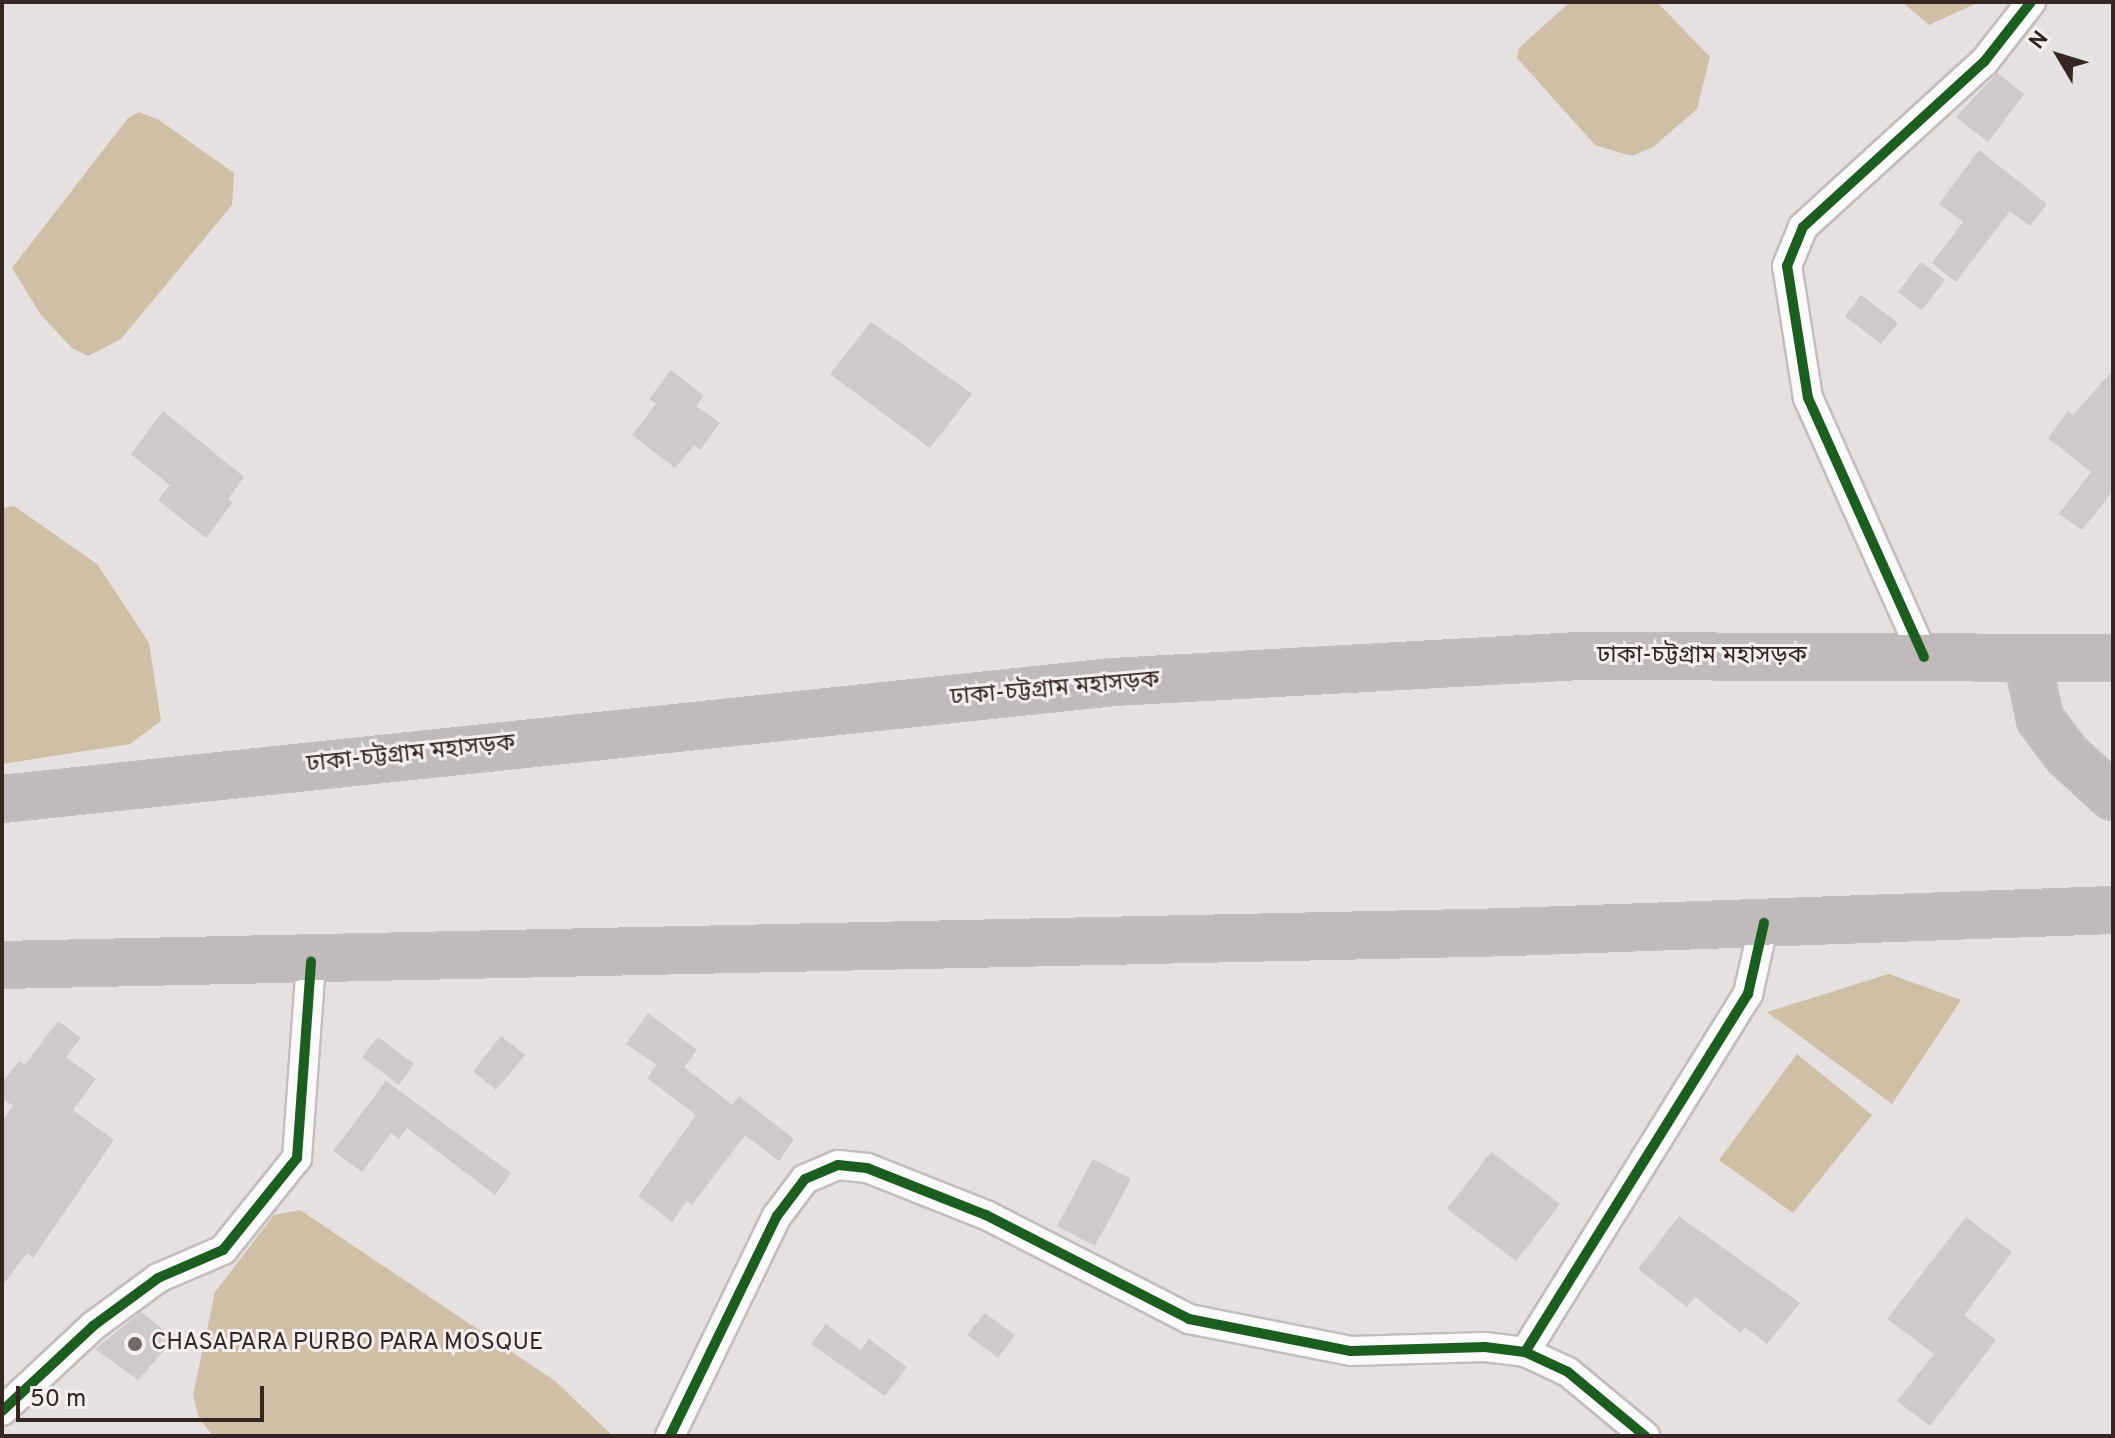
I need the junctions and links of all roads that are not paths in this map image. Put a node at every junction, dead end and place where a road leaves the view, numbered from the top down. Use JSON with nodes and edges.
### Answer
{"nodes":[{"id":1,"x":2031,"y":2,"type":"edge"},
{"id":2,"x":1924,"y":657,"type":"junction"},
{"id":3,"x":2027,"y":658,"type":"junction"},
{"id":4,"x":2113,"y":658,"type":"edge"},
{"id":5,"x":2113,"y":797,"type":"edge"},
{"id":6,"x":2,"y":799,"type":"edge"},
{"id":7,"x":2113,"y":910,"type":"edge"},
{"id":8,"x":1764,"y":923,"type":"junction"},
{"id":9,"x":311,"y":961,"type":"junction"},
{"id":10,"x":2,"y":965,"type":"edge"},
{"id":11,"x":1525,"y":1352,"type":"junction"},
{"id":12,"x":2,"y":1411,"type":"edge"},
{"id":13,"x":670,"y":1436,"type":"edge"},
{"id":14,"x":1645,"y":1436,"type":"edge"}],
"edges":[{"from":1,"to":2,"type":"street"},
{"from":2,"to":3,"type":"highway","name":"ঢাকা-চট্টগ্রাম মহাসড়ক"},
{"from":2,"to":6,"type":"highway","name":"ঢাকা-চট্টগ্রাম মহাসড়ক"},
{"from":3,"to":4,"type":"highway","name":"ঢাকা-চট্টগ্রাম মহাসড়ক"},
{"from":3,"to":5,"type":"highway"},
{"from":7,"to":8,"type":"highway"},
{"from":8,"to":9,"type":"highway"},
{"from":8,"to":11,"type":"street"},
{"from":9,"to":10,"type":"highway"},
{"from":9,"to":12,"type":"street"},
{"from":11,"to":13,"type":"street"},
{"from":11,"to":14,"type":"street"}]}
